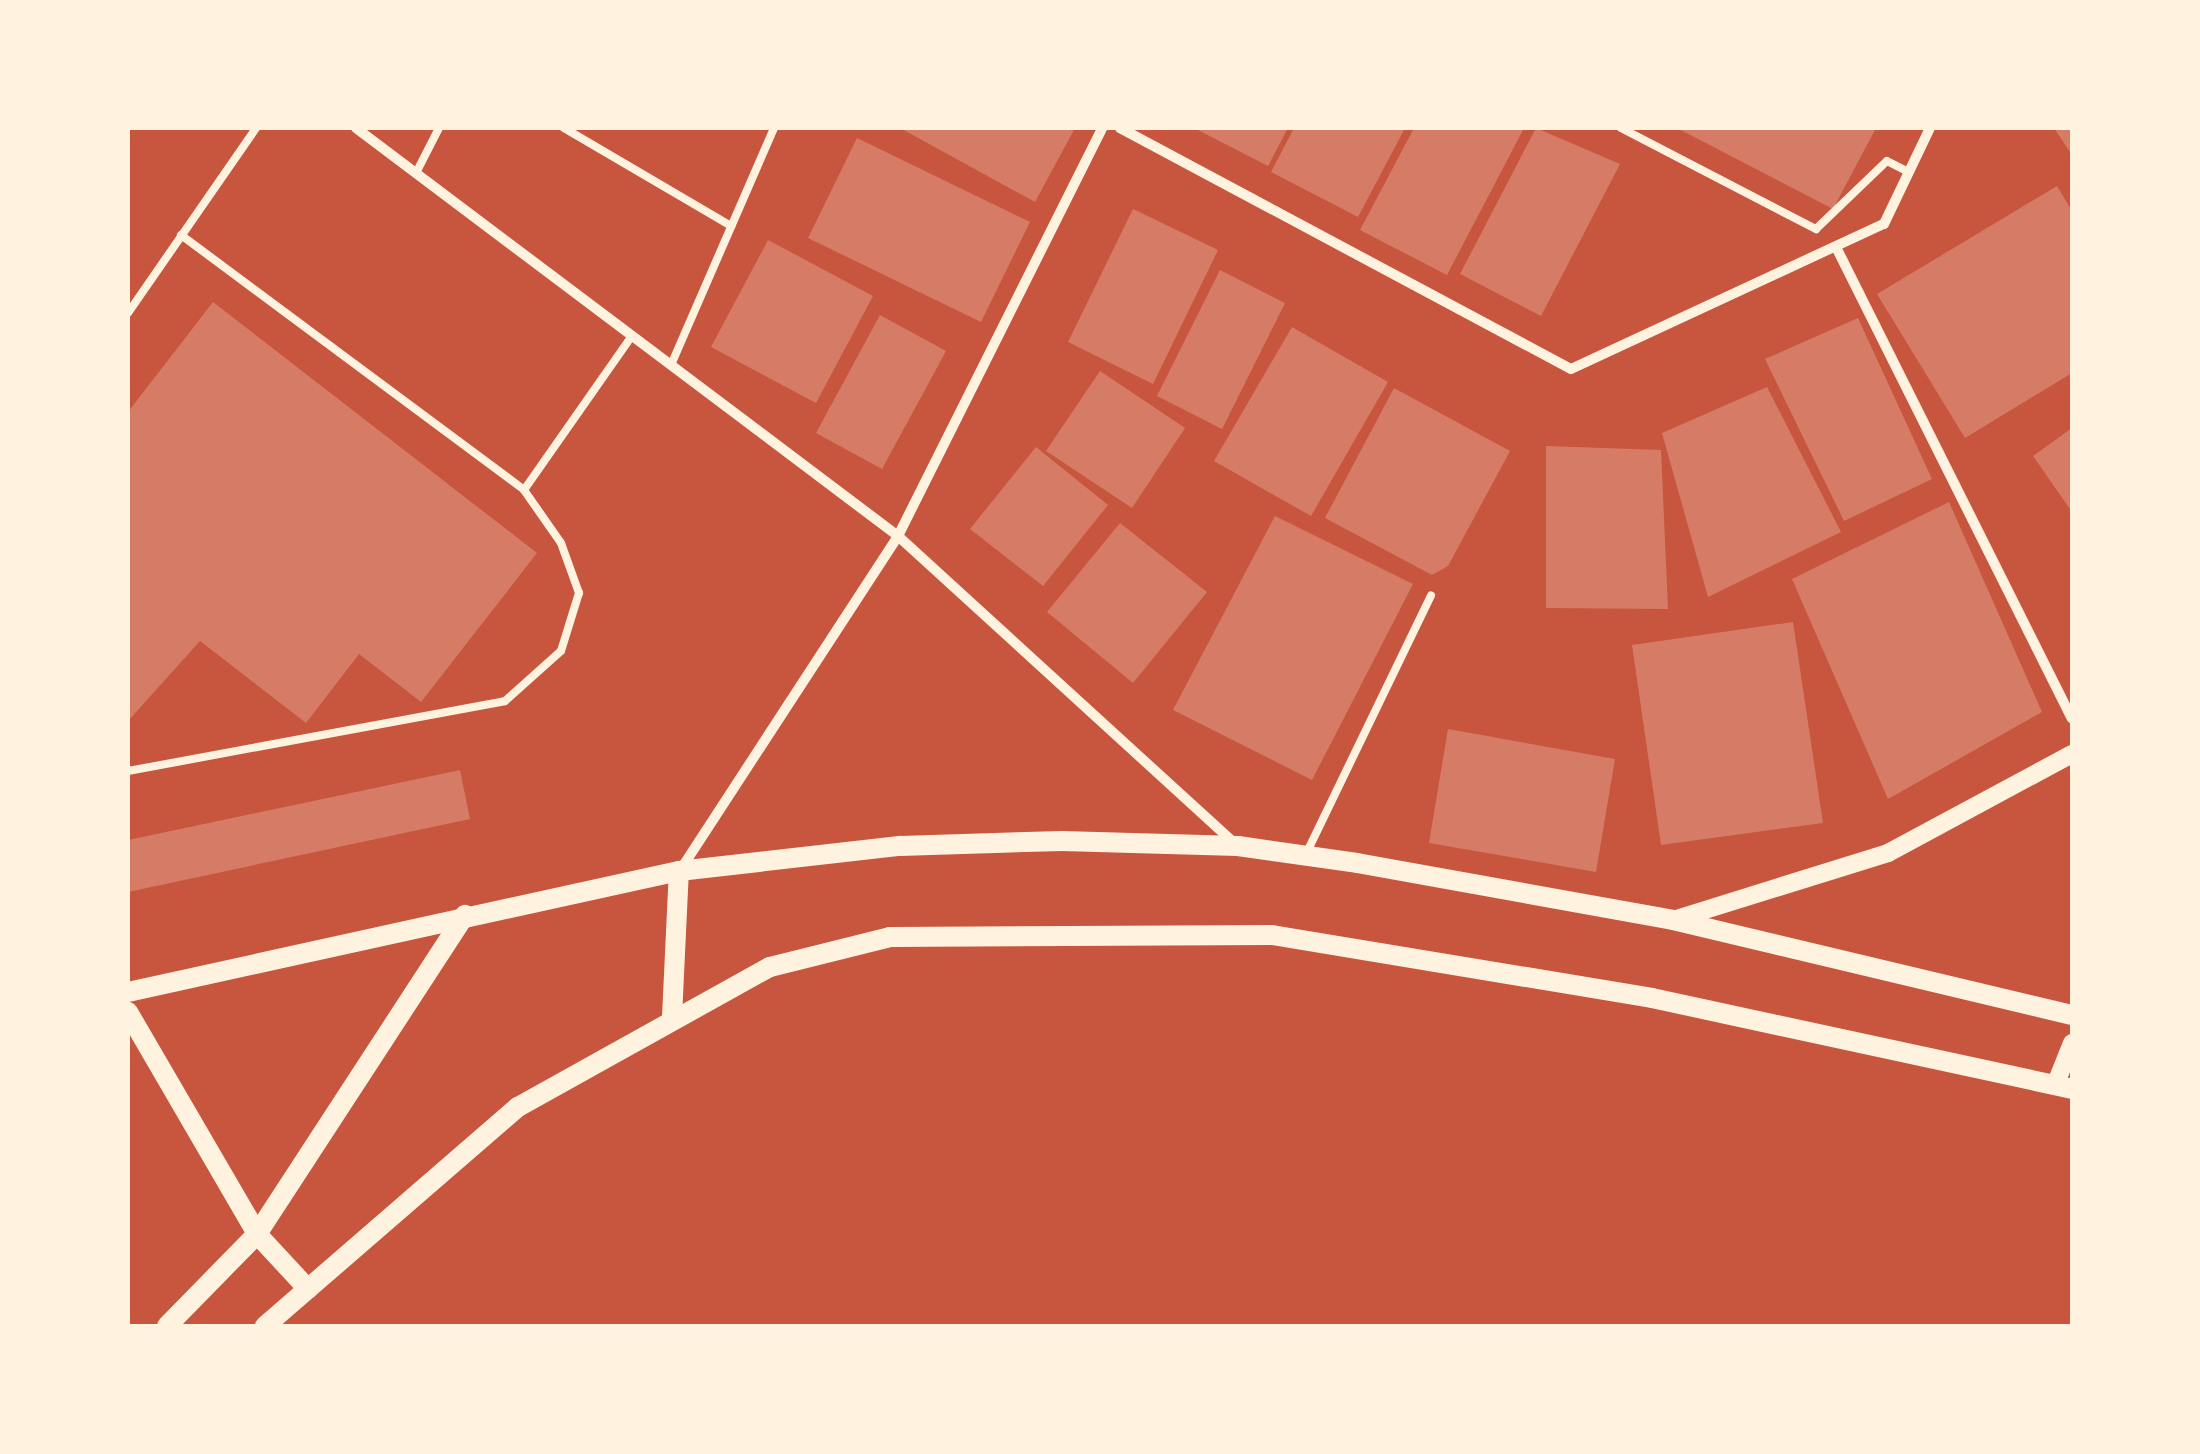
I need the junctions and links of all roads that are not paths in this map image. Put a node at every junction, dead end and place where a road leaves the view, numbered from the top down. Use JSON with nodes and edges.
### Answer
{"nodes":[{"id":1,"x":256,"y":128,"type":"edge"},
{"id":2,"x":356,"y":128,"type":"edge"},
{"id":3,"x":439,"y":128,"type":"edge"},
{"id":4,"x":564,"y":128,"type":"edge"},
{"id":5,"x":774,"y":128,"type":"edge"},
{"id":6,"x":1102,"y":128,"type":"edge"},
{"id":7,"x":1120,"y":128,"type":"edge"},
{"id":8,"x":1620,"y":128,"type":"edge"},
{"id":9,"x":1930,"y":128,"type":"edge"},
{"id":10,"x":1909,"y":172,"type":"junction"},
{"id":11,"x":416,"y":173,"type":"junction"},
{"id":12,"x":731,"y":226,"type":"junction"},
{"id":13,"x":181,"y":236,"type":"junction"},
{"id":14,"x":1837,"y":249,"type":"junction"},
{"id":15,"x":128,"y":312,"type":"edge"},
{"id":16,"x":632,"y":336,"type":"junction"},
{"id":17,"x":671,"y":365,"type":"junction"},
{"id":18,"x":524,"y":490,"type":"junction"},
{"id":19,"x":898,"y":536,"type":"junction"},
{"id":20,"x":1430,"y":594,"type":"dead end"},
{"id":21,"x":2072,"y":719,"type":"edge"},
{"id":22,"x":2072,"y":754,"type":"edge"},
{"id":23,"x":128,"y":770,"type":"edge"},
{"id":24,"x":1238,"y":846,"type":"junction"},
{"id":25,"x":1305,"y":856,"type":"junction"},
{"id":26,"x":679,"y":871,"type":"junction"},
{"id":27,"x":465,"y":915,"type":"junction"},
{"id":28,"x":1673,"y":920,"type":"junction"},
{"id":29,"x":128,"y":992,"type":"edge"},
{"id":30,"x":128,"y":1012,"type":"edge"},
{"id":31,"x":2072,"y":1015,"type":"edge"},
{"id":32,"x":672,"y":1017,"type":"junction"},
{"id":33,"x":2072,"y":1044,"type":"edge"},
{"id":34,"x":2064,"y":1086,"type":"edge"},
{"id":35,"x":256,"y":1234,"type":"junction"},
{"id":36,"x":308,"y":1288,"type":"junction"},
{"id":37,"x":167,"y":1326,"type":"edge"},
{"id":38,"x":265,"y":1326,"type":"edge"}],
"edges":[{"from":1,"to":13,"type":"lane"},
{"from":2,"to":11,"type":"street"},
{"from":3,"to":11,"type":"lane"},
{"from":4,"to":12,"type":"lane"},
{"from":5,"to":12,"type":"lane"},
{"from":6,"to":19,"type":"street"},
{"from":7,"to":14,"type":"street"},
{"from":8,"to":10,"type":"lane"},
{"from":9,"to":10,"type":"street"},
{"from":10,"to":14,"type":"street"},
{"from":11,"to":16,"type":"street"},
{"from":12,"to":17,"type":"lane"},
{"from":13,"to":15,"type":"lane"},
{"from":13,"to":18,"type":"lane"},
{"from":14,"to":21,"type":"street"},
{"from":16,"to":17,"type":"street"},
{"from":16,"to":18,"type":"lane"},
{"from":17,"to":19,"type":"street"},
{"from":18,"to":23,"type":"lane"},
{"from":19,"to":24,"type":"street"},
{"from":19,"to":26,"type":"street"},
{"from":20,"to":25,"type":"lane"},
{"from":22,"to":28,"type":"street"},
{"from":24,"to":25,"type":"main road"},
{"from":24,"to":26,"type":"main road"},
{"from":25,"to":28,"type":"main road"},
{"from":26,"to":27,"type":"main road"},
{"from":26,"to":32,"type":"main road"},
{"from":27,"to":29,"type":"main road"},
{"from":27,"to":35,"type":"main road"},
{"from":28,"to":31,"type":"main road"},
{"from":30,"to":35,"type":"main road"},
{"from":32,"to":34,"type":"main road"},
{"from":32,"to":36,"type":"main road"},
{"from":33,"to":34,"type":"street"},
{"from":35,"to":36,"type":"main road"},
{"from":35,"to":37,"type":"main road"},
{"from":36,"to":38,"type":"main road"}]}
